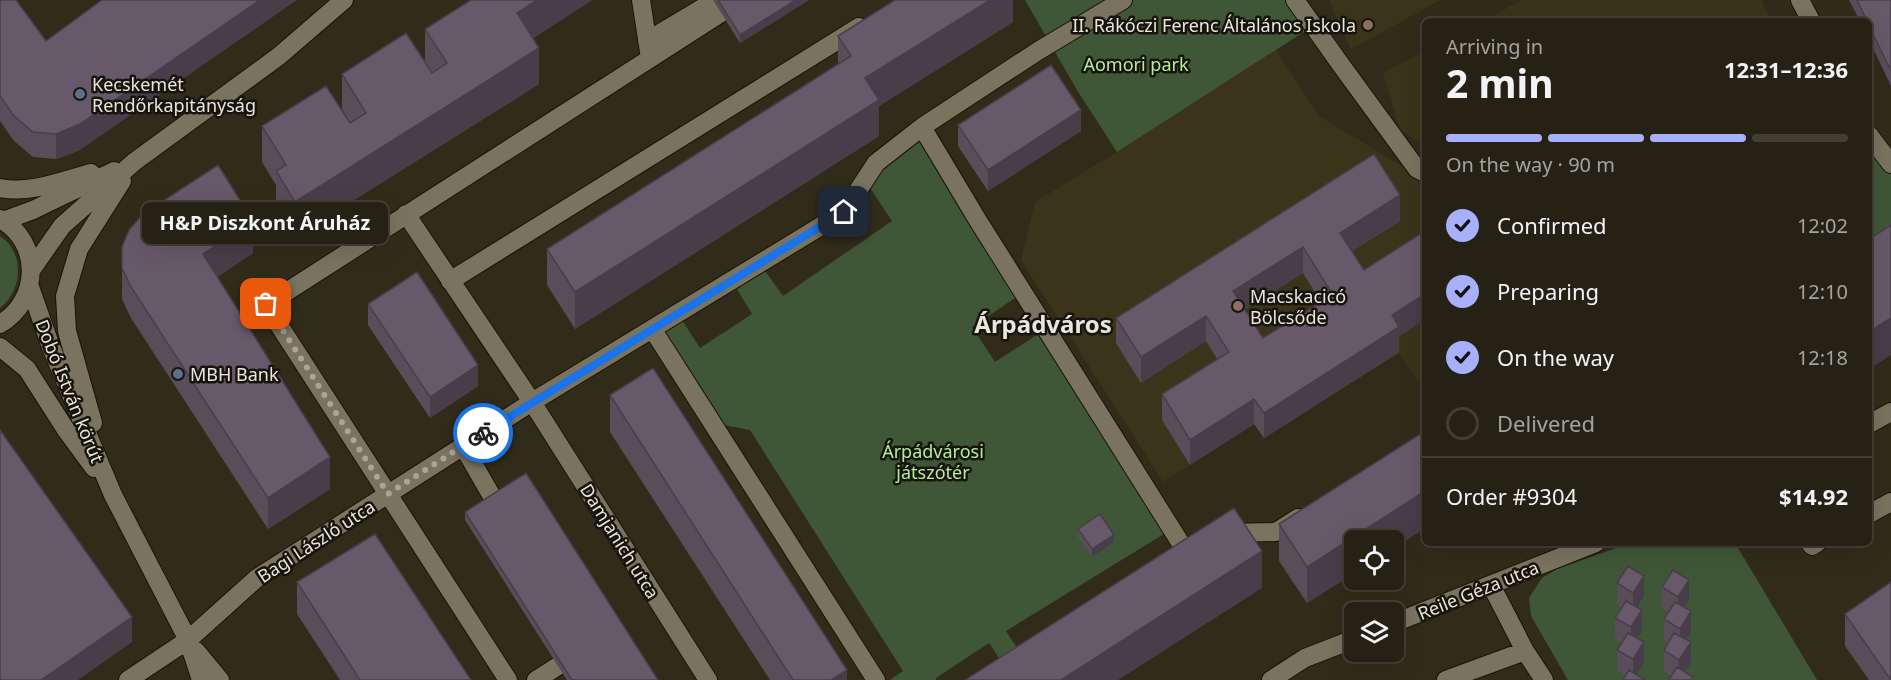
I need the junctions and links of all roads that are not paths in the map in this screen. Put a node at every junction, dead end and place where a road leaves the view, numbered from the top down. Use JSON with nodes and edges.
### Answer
{"nodes":[{"id":1,"x":344,"y":0,"type":"edge"},
{"id":2,"x":1123,"y":0,"type":"edge"},
{"id":3,"x":1295,"y":0,"type":"edge"},
{"id":4,"x":1800,"y":0,"type":"edge"},
{"id":5,"x":642,"y":4,"type":"edge"},
{"id":6,"x":718,"y":7,"type":"edge"},
{"id":7,"x":1809,"y":18,"type":"edge"},
{"id":8,"x":872,"y":19,"type":"edge"},
{"id":9,"x":681,"y":21,"type":"junction"},
{"id":10,"x":647,"y":41,"type":"junction"},
{"id":11,"x":650,"y":60,"type":"junction"},
{"id":12,"x":922,"y":127,"type":"junction"},
{"id":13,"x":1872,"y":139,"type":"edge"},
{"id":14,"x":134,"y":162,"type":"junction"},
{"id":15,"x":1891,"y":164,"type":"edge"},
{"id":16,"x":1422,"y":172,"type":"edge"},
{"id":17,"x":0,"y":188,"type":"edge"},
{"id":18,"x":406,"y":214,"type":"junction"},
{"id":19,"x":2,"y":220,"type":"edge"},
{"id":20,"x":31,"y":278,"type":"junction"},
{"id":21,"x":450,"y":281,"type":"junction"},
{"id":22,"x":0,"y":324,"type":"edge"},
{"id":23,"x":653,"y":330,"type":"junction"},
{"id":24,"x":0,"y":347,"type":"edge"},
{"id":25,"x":532,"y":402,"type":"junction"},
{"id":26,"x":1891,"y":412,"type":"edge"},
{"id":27,"x":1872,"y":422,"type":"edge"},
{"id":28,"x":463,"y":446,"type":"junction"},
{"id":29,"x":388,"y":494,"type":"junction"},
{"id":30,"x":113,"y":495,"type":"junction"},
{"id":31,"x":494,"y":500,"type":"edge"},
{"id":32,"x":1891,"y":501,"type":"edge"},
{"id":33,"x":1315,"y":508,"type":"edge"},
{"id":34,"x":1872,"y":512,"type":"edge"},
{"id":35,"x":1588,"y":546,"type":"edge"},
{"id":36,"x":1491,"y":585,"type":"junction"},
{"id":37,"x":1404,"y":619,"type":"edge"},
{"id":38,"x":188,"y":640,"type":"junction"},
{"id":39,"x":1344,"y":643,"type":"edge"},
{"id":40,"x":1525,"y":651,"type":"junction"},
{"id":41,"x":558,"y":666,"type":"edge"},
{"id":42,"x":1296,"y":673,"type":"edge"},
{"id":43,"x":128,"y":680,"type":"edge"},
{"id":44,"x":201,"y":680,"type":"edge"},
{"id":45,"x":220,"y":680,"type":"edge"},
{"id":46,"x":508,"y":680,"type":"edge"},
{"id":47,"x":536,"y":680,"type":"edge"},
{"id":48,"x":708,"y":680,"type":"edge"},
{"id":49,"x":876,"y":680,"type":"edge"},
{"id":50,"x":1270,"y":680,"type":"edge"},
{"id":51,"x":1446,"y":680,"type":"edge"},
{"id":52,"x":1544,"y":680,"type":"edge"}],
"edges":[{"from":1,"to":14,"type":"street"},
{"from":2,"to":12,"type":"street","name":"Bagi László utca"},
{"from":3,"to":16,"type":"street"},
{"from":4,"to":7,"type":"street"},
{"from":5,"to":9,"type":"street"},
{"from":5,"to":10,"type":"street"},
{"from":6,"to":9,"type":"street"},
{"from":6,"to":11,"type":"street"},
{"from":8,"to":21,"type":"street"},
{"from":9,"to":10,"type":"street"},
{"from":10,"to":11,"type":"street"},
{"from":11,"to":18,"type":"street"},
{"from":12,"to":23,"type":"street","name":"Bagi László utca"},
{"from":12,"to":33,"type":"street"},
{"from":13,"to":15,"type":"street"},
{"from":14,"to":17,"type":"street"},
{"from":14,"to":19,"type":"street"},
{"from":14,"to":20,"type":"street"},
{"from":14,"to":30,"type":"street"},
{"from":18,"to":21,"type":"street","name":"Damjanich utca"},
{"from":18,"to":29,"type":"street"},
{"from":19,"to":20,"type":"street","name":"Dobó István körút"},
{"from":20,"to":22,"type":"street"},
{"from":20,"to":30,"type":"street","name":"Dobó István körút"},
{"from":21,"to":25,"type":"street","name":"Damjanich utca"},
{"from":23,"to":25,"type":"street","name":"Bagi László utca"},
{"from":23,"to":49,"type":"street"},
{"from":24,"to":30,"type":"street","name":"Dobó István körút"},
{"from":25,"to":28,"type":"street","name":"Bagi László utca"},
{"from":25,"to":48,"type":"street","name":"Damjanich utca"},
{"from":26,"to":27,"type":"street"},
{"from":28,"to":29,"type":"street","name":"Bagi László utca"},
{"from":28,"to":31,"type":"street"},
{"from":29,"to":38,"type":"street","name":"Bagi László utca"},
{"from":29,"to":46,"type":"street"},
{"from":30,"to":38,"type":"street","name":"Dobó István körút"},
{"from":32,"to":34,"type":"street"},
{"from":35,"to":36,"type":"street","name":"Reile Géza utca"},
{"from":36,"to":37,"type":"street","name":"Reile Géza utca"},
{"from":36,"to":40,"type":"street"},
{"from":38,"to":43,"type":"street","name":"Bagi László utca"},
{"from":38,"to":44,"type":"street","name":"Dobó István körút"},
{"from":38,"to":45,"type":"street","name":"Dobó István körút"},
{"from":39,"to":42,"type":"street"},
{"from":40,"to":51,"type":"street"},
{"from":40,"to":52,"type":"street"},
{"from":41,"to":47,"type":"street"},
{"from":42,"to":50,"type":"street"}]}
